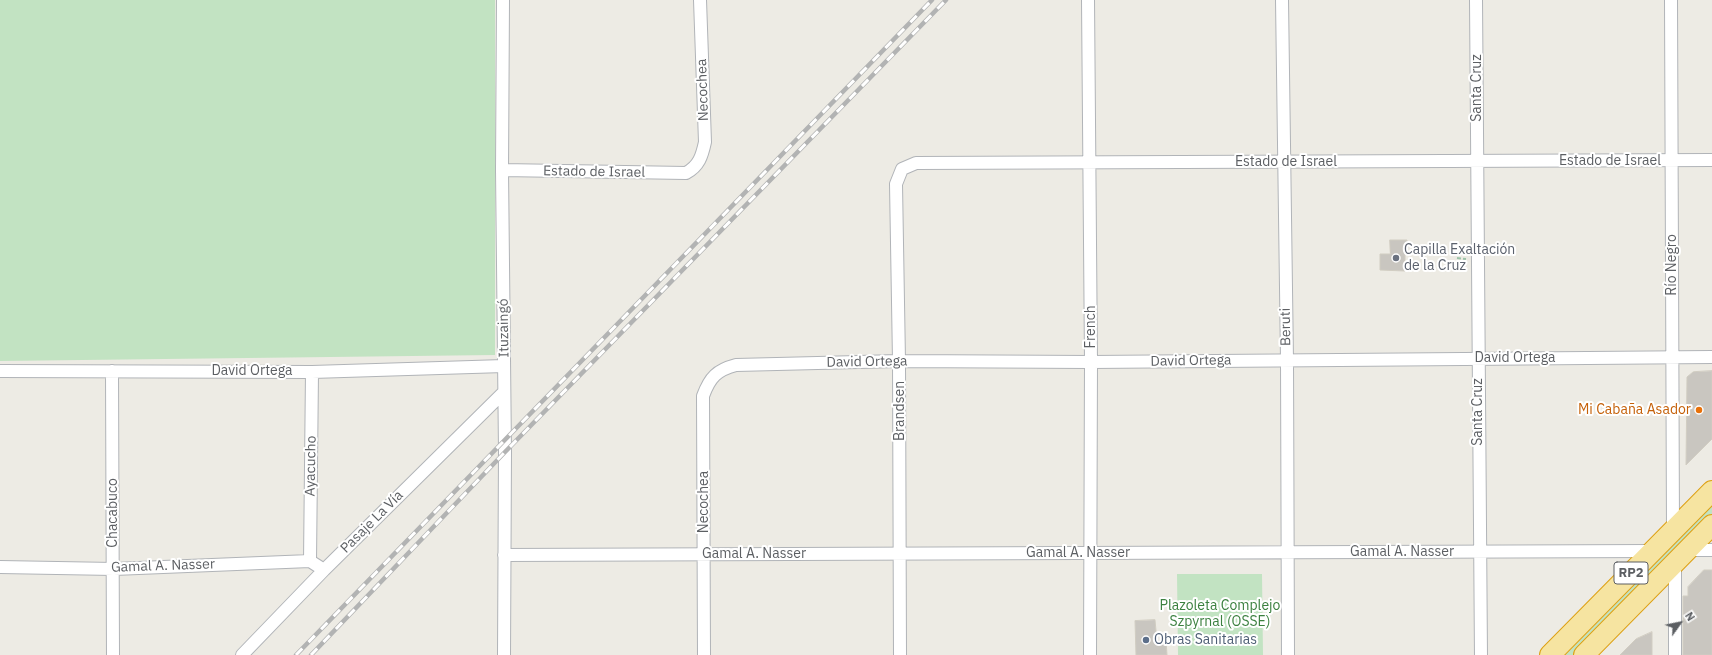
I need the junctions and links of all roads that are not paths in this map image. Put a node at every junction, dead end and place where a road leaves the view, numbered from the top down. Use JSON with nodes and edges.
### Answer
{"nodes":[{"id":1,"x":504,"y":0,"type":"edge"},
{"id":2,"x":700,"y":0,"type":"edge"},
{"id":3,"x":1088,"y":0,"type":"edge"},
{"id":4,"x":1282,"y":0,"type":"edge"},
{"id":5,"x":1476,"y":0,"type":"edge"},
{"id":6,"x":1671,"y":0,"type":"edge"},
{"id":7,"x":1672,"y":160,"type":"junction"},
{"id":8,"x":1712,"y":160,"type":"edge"},
{"id":9,"x":1477,"y":161,"type":"junction"},
{"id":10,"x":1090,"y":162,"type":"junction"},
{"id":11,"x":1284,"y":162,"type":"junction"},
{"id":12,"x":902,"y":169,"type":"joint"},
{"id":13,"x":502,"y":170,"type":"junction"},
{"id":14,"x":686,"y":173,"type":"joint"},
{"id":15,"x":1712,"y":357,"type":"edge"},
{"id":16,"x":1478,"y":358,"type":"junction"},
{"id":17,"x":1673,"y":358,"type":"junction"},
{"id":18,"x":1287,"y":360,"type":"junction"},
{"id":19,"x":899,"y":361,"type":"junction"},
{"id":20,"x":1091,"y":362,"type":"junction"},
{"id":21,"x":504,"y":366,"type":"junction"},
{"id":22,"x":112,"y":371,"type":"junction"},
{"id":23,"x":0,"y":372,"type":"edge"},
{"id":24,"x":312,"y":372,"type":"junction"},
{"id":25,"x":713,"y":376,"type":"joint"},
{"id":26,"x":504,"y":392,"type":"junction"},
{"id":27,"x":1712,"y":491,"type":"edge"},
{"id":28,"x":1712,"y":525,"type":"edge"},
{"id":29,"x":1673,"y":530,"type":"junction"},
{"id":30,"x":1712,"y":550,"type":"edge"},
{"id":31,"x":1652,"y":551,"type":"junction"},
{"id":32,"x":1288,"y":552,"type":"junction"},
{"id":33,"x":1479,"y":552,"type":"junction"},
{"id":34,"x":1090,"y":553,"type":"junction"},
{"id":35,"x":900,"y":554,"type":"junction"},
{"id":36,"x":504,"y":555,"type":"junction"},
{"id":37,"x":704,"y":555,"type":"junction"},
{"id":38,"x":1681,"y":557,"type":"junction"},
{"id":39,"x":310,"y":561,"type":"junction"},
{"id":40,"x":0,"y":567,"type":"edge"},
{"id":41,"x":114,"y":569,"type":"junction"},
{"id":42,"x":324,"y":570,"type":"junction"},
{"id":43,"x":113,"y":655,"type":"edge"},
{"id":44,"x":242,"y":655,"type":"edge"},
{"id":45,"x":504,"y":655,"type":"edge"},
{"id":46,"x":704,"y":655,"type":"edge"},
{"id":47,"x":900,"y":655,"type":"edge"},
{"id":48,"x":1090,"y":655,"type":"edge"},
{"id":49,"x":1288,"y":655,"type":"edge"},
{"id":50,"x":1480,"y":655,"type":"edge"},
{"id":51,"x":1550,"y":655,"type":"edge"},
{"id":52,"x":1584,"y":655,"type":"edge"},
{"id":53,"x":1675,"y":655,"type":"edge"}],
"edges":[{"from":1,"to":13,"type":"street","name":"Ituzaingó"},
{"from":2,"to":14,"type":"street","name":"Necochea"},
{"from":3,"to":10,"type":"street","name":"French"},
{"from":4,"to":11,"type":"street","name":"Beruti"},
{"from":5,"to":9,"type":"street","name":"Santa Cruz"},
{"from":6,"to":7,"type":"street","name":"Río Negro"},
{"from":7,"to":8,"type":"street","name":"Estado de Israel"},
{"from":7,"to":9,"type":"street","name":"Estado de Israel"},
{"from":7,"to":17,"type":"street","name":"Río Negro"},
{"from":9,"to":11,"type":"street","name":"Estado de Israel"},
{"from":9,"to":16,"type":"street","name":"Santa Cruz"},
{"from":10,"to":11,"type":"street","name":"Estado de Israel"},
{"from":10,"to":12,"type":"street","name":"Estado de Israel"},
{"from":10,"to":20,"type":"street","name":"French"},
{"from":11,"to":18,"type":"street","name":"Beruti"},
{"from":12,"to":19,"type":"street","name":"Brandsen"},
{"from":13,"to":14,"type":"street","name":"Estado de Israel"},
{"from":13,"to":21,"type":"street","name":"Ituzaingó"},
{"from":15,"to":17,"type":"street","name":"David Ortega"},
{"from":16,"to":17,"type":"street","name":"David Ortega"},
{"from":16,"to":18,"type":"street","name":"David Ortega"},
{"from":16,"to":33,"type":"street","name":"Santa Cruz"},
{"from":17,"to":29,"type":"street","name":"Río Negro"},
{"from":18,"to":20,"type":"street","name":"David Ortega"},
{"from":18,"to":32,"type":"street","name":"Beruti"},
{"from":19,"to":20,"type":"street","name":"David Ortega"},
{"from":19,"to":25,"type":"street","name":"David Ortega"},
{"from":19,"to":35,"type":"street","name":"Brandsen"},
{"from":20,"to":34,"type":"street","name":"French"},
{"from":21,"to":24,"type":"street","name":"David Ortega"},
{"from":21,"to":26,"type":"street","name":"Ituzaingó"},
{"from":22,"to":23,"type":"street","name":"David Ortega"},
{"from":22,"to":24,"type":"street","name":"David Ortega"},
{"from":22,"to":41,"type":"street","name":"Chacabuco"},
{"from":24,"to":39,"type":"street","name":"Ayacucho"},
{"from":25,"to":37,"type":"street","name":"Necochea"},
{"from":26,"to":36,"type":"street","name":"Ituzaingó"},
{"from":26,"to":42,"type":"street","name":"Pasaje La Vía"},
{"from":27,"to":29,"type":"highway","number":"RP2"},
{"from":28,"to":38,"type":"highway","number":"RP2"},
{"from":29,"to":31,"type":"highway","number":"RP2"},
{"from":30,"to":38,"type":"street"},
{"from":31,"to":33,"type":"street","name":"Gamal A. Nasser"},
{"from":31,"to":51,"type":"highway","number":"RP2"},
{"from":32,"to":33,"type":"street","name":"Gamal A. Nasser"},
{"from":32,"to":34,"type":"street","name":"Gamal A. Nasser"},
{"from":32,"to":49,"type":"street","name":"Beruti"},
{"from":33,"to":50,"type":"street","name":"Santa Cruz"},
{"from":34,"to":35,"type":"street","name":"Gamal A. Nasser"},
{"from":34,"to":48,"type":"street","name":"French"},
{"from":35,"to":37,"type":"street","name":"Gamal A. Nasser"},
{"from":35,"to":47,"type":"street","name":"Brandsen"},
{"from":36,"to":37,"type":"street","name":"Gamal A. Nasser"},
{"from":36,"to":45,"type":"street","name":"Ituzaingó"},
{"from":37,"to":46,"type":"street","name":"Necochea"},
{"from":38,"to":52,"type":"highway","number":"RP2"},
{"from":38,"to":53,"type":"street"},
{"from":39,"to":41,"type":"street","name":"Gamal A. Nasser"},
{"from":39,"to":42,"type":"street"},
{"from":40,"to":41,"type":"street","name":"Gamal A. Nasser"},
{"from":41,"to":43,"type":"street","name":"Chacabuco"},
{"from":42,"to":44,"type":"street","name":"Pasaje La Vía"}]}
